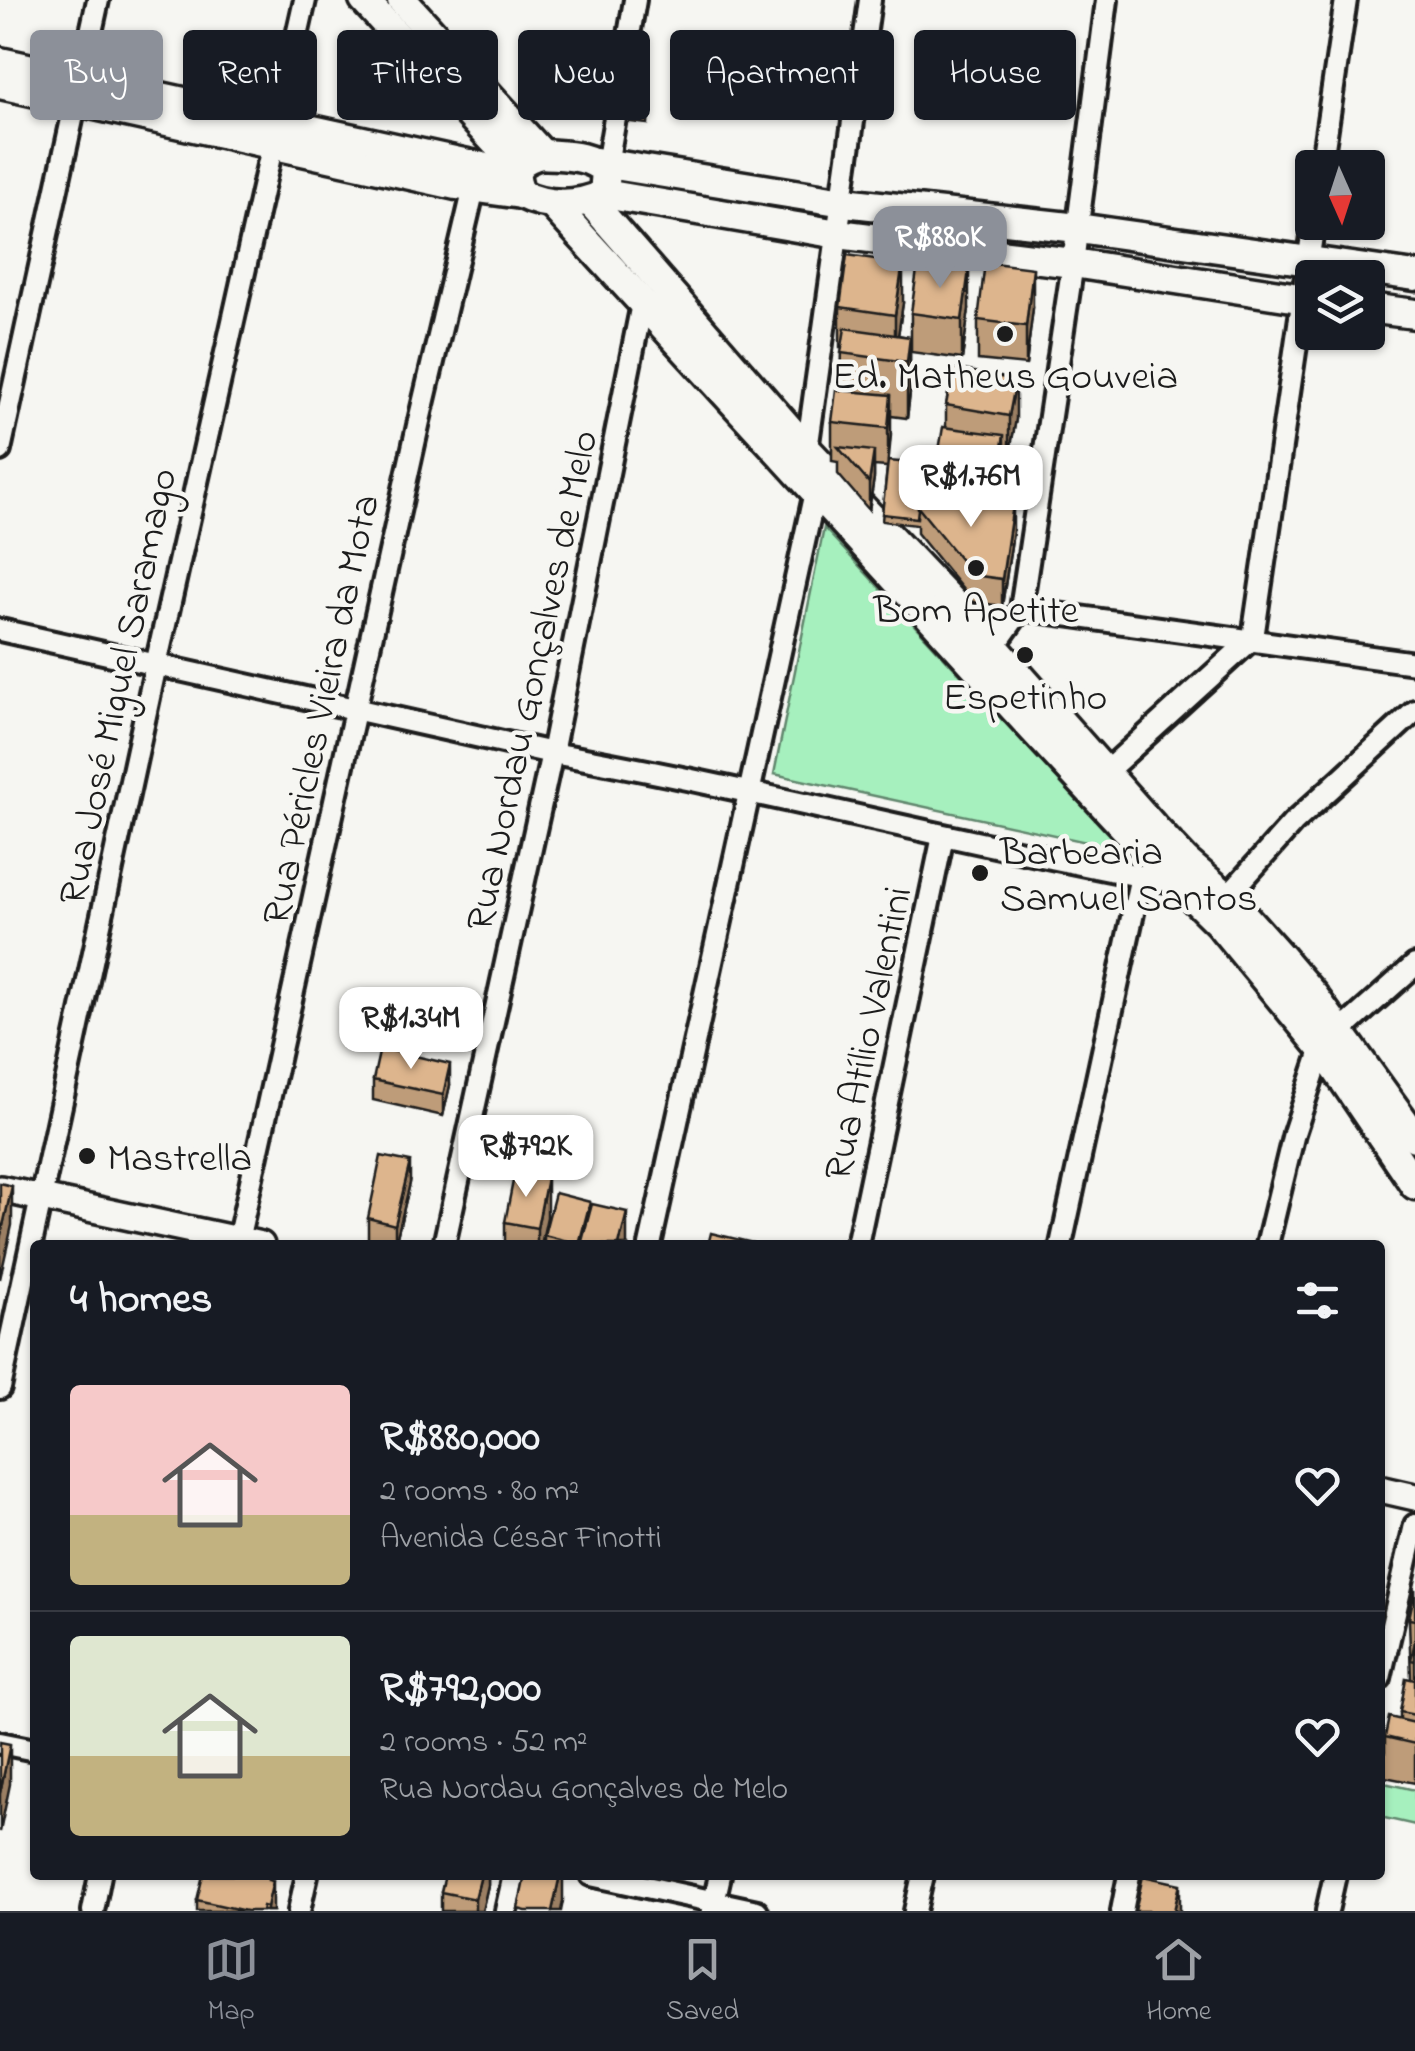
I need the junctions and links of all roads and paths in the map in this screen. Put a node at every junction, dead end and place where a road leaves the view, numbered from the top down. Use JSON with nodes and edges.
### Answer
{"nodes":[{"id":1,"x":98,"y":0,"type":"edge"},
{"id":2,"x":305,"y":0,"type":"edge"},
{"id":3,"x":364,"y":0,"type":"edge"},
{"id":4,"x":403,"y":0,"type":"edge"},
{"id":5,"x":635,"y":0,"type":"edge"},
{"id":6,"x":870,"y":0,"type":"edge"},
{"id":7,"x":1108,"y":0,"type":"edge"},
{"id":8,"x":1346,"y":0,"type":"edge"},
{"id":9,"x":91,"y":30,"type":"edge"},
{"id":10,"x":0,"y":62,"type":"edge"},
{"id":11,"x":30,"y":73,"type":"edge"},
{"id":12,"x":0,"y":84,"type":"edge"},
{"id":13,"x":30,"y":86,"type":"edge"},
{"id":14,"x":163,"y":109,"type":"edge"},
{"id":15,"x":70,"y":120,"type":"edge"},
{"id":16,"x":274,"y":134,"type":"junction"},
{"id":17,"x":1324,"y":150,"type":"edge"},
{"id":18,"x":524,"y":171,"type":"junction"},
{"id":19,"x":600,"y":178,"type":"junction"},
{"id":20,"x":474,"y":188,"type":"junction"},
{"id":21,"x":844,"y":202,"type":"junction"},
{"id":22,"x":552,"y":204,"type":"junction"},
{"id":23,"x":1078,"y":228,"type":"junction"},
{"id":24,"x":838,"y":234,"type":"junction"},
{"id":25,"x":1295,"y":261,"type":"edge"},
{"id":26,"x":1073,"y":263,"type":"junction"},
{"id":27,"x":1385,"y":272,"type":"edge"},
{"id":28,"x":1415,"y":276,"type":"edge"},
{"id":29,"x":1295,"y":298,"type":"edge"},
{"id":30,"x":642,"y":304,"type":"junction"},
{"id":31,"x":1385,"y":310,"type":"edge"},
{"id":32,"x":1415,"y":314,"type":"edge"},
{"id":33,"x":1300,"y":350,"type":"edge"},
{"id":34,"x":0,"y":450,"type":"edge"},
{"id":35,"x":808,"y":450,"type":"junction"},
{"id":36,"x":815,"y":492,"type":"junction"},
{"id":37,"x":918,"y":586,"type":"junction"},
{"id":38,"x":1020,"y":609,"type":"junction"},
{"id":39,"x":0,"y":630,"type":"edge"},
{"id":40,"x":1253,"y":638,"type":"junction"},
{"id":41,"x":994,"y":647,"type":"junction"},
{"id":42,"x":1415,"y":663,"type":"edge"},
{"id":43,"x":156,"y":665,"type":"junction"},
{"id":44,"x":355,"y":710,"type":"junction"},
{"id":45,"x":1415,"y":711,"type":"edge"},
{"id":46,"x":552,"y":752,"type":"junction"},
{"id":47,"x":1097,"y":779,"type":"junction"},
{"id":48,"x":748,"y":791,"type":"junction"},
{"id":49,"x":944,"y":836,"type":"junction"},
{"id":50,"x":1141,"y":876,"type":"junction"},
{"id":51,"x":1178,"y":883,"type":"junction"},
{"id":52,"x":1227,"y":897,"type":"junction"},
{"id":53,"x":1415,"y":965,"type":"edge"},
{"id":54,"x":1331,"y":1041,"type":"junction"},
{"id":55,"x":1415,"y":1137,"type":"edge"},
{"id":56,"x":1415,"y":1185,"type":"edge"},
{"id":57,"x":0,"y":1189,"type":"edge"},
{"id":58,"x":41,"y":1198,"type":"junction"},
{"id":59,"x":32,"y":1240,"type":"edge"},
{"id":60,"x":232,"y":1240,"type":"edge"},
{"id":61,"x":247,"y":1240,"type":"edge"},
{"id":62,"x":445,"y":1240,"type":"edge"},
{"id":63,"x":651,"y":1240,"type":"edge"},
{"id":64,"x":858,"y":1240,"type":"edge"},
{"id":65,"x":1062,"y":1240,"type":"edge"},
{"id":66,"x":1268,"y":1240,"type":"edge"},
{"id":67,"x":30,"y":1249,"type":"edge"},
{"id":68,"x":0,"y":1388,"type":"edge"},
{"id":69,"x":1385,"y":1490,"type":"edge"},
{"id":70,"x":1415,"y":1497,"type":"edge"},
{"id":71,"x":1415,"y":1525,"type":"edge"},
{"id":72,"x":1385,"y":1656,"type":"edge"},
{"id":73,"x":0,"y":1743,"type":"edge"},
{"id":74,"x":30,"y":1749,"type":"edge"},
{"id":75,"x":99,"y":1880,"type":"edge"},
{"id":76,"x":306,"y":1880,"type":"edge"},
{"id":77,"x":513,"y":1880,"type":"edge"},
{"id":78,"x":611,"y":1880,"type":"edge"},
{"id":79,"x":719,"y":1880,"type":"edge"},
{"id":80,"x":922,"y":1880,"type":"edge"},
{"id":81,"x":1128,"y":1880,"type":"edge"},
{"id":82,"x":1334,"y":1880,"type":"edge"},
{"id":83,"x":713,"y":1906,"type":"edge"},
{"id":84,"x":92,"y":1911,"type":"edge"},
{"id":85,"x":299,"y":1911,"type":"edge"},
{"id":86,"x":506,"y":1911,"type":"edge"},
{"id":87,"x":757,"y":1911,"type":"edge"},
{"id":88,"x":914,"y":1911,"type":"edge"},
{"id":89,"x":1122,"y":1911,"type":"edge"},
{"id":90,"x":1327,"y":1911,"type":"edge"}],
"edges":[{"from":1,"to":9,"type":"street"},
{"from":2,"to":16,"type":"street","name":"Rua José Miguel Saramago"},
{"from":3,"to":18,"type":"main road"},
{"from":4,"to":18,"type":"main road"},
{"from":5,"to":19,"type":"street"},
{"from":6,"to":21,"type":"street"},
{"from":7,"to":23,"type":"street"},
{"from":8,"to":17,"type":"street"},
{"from":10,"to":11,"type":"main road"},
{"from":12,"to":13,"type":"main road"},
{"from":14,"to":16,"type":"main road"},
{"from":15,"to":34,"type":"street"},
{"from":16,"to":18,"type":"main road"},
{"from":16,"to":20,"type":"main road"},
{"from":16,"to":43,"type":"street","name":"Rua José Miguel Saramago"},
{"from":18,"to":19,"type":"main road"},
{"from":18,"to":20,"type":"main road"},
{"from":18,"to":22,"type":"main road"},
{"from":19,"to":21,"type":"main road"},
{"from":19,"to":22,"type":"main road"},
{"from":19,"to":24,"type":"main road"},
{"from":19,"to":35,"type":"main road"},
{"from":20,"to":44,"type":"street","name":"Rua Péricles Vieira da Mota"},
{"from":21,"to":23,"type":"main road"},
{"from":21,"to":24,"type":"street"},
{"from":22,"to":30,"type":"main road"},
{"from":23,"to":25,"type":"main road"},
{"from":23,"to":26,"type":"street"},
{"from":24,"to":26,"type":"main road"},
{"from":24,"to":35,"type":"street"},
{"from":26,"to":29,"type":"main road"},
{"from":26,"to":38,"type":"street"},
{"from":27,"to":28,"type":"main road"},
{"from":30,"to":36,"type":"main road"},
{"from":30,"to":46,"type":"street","name":"Rua Nordau Gonçalves de Melo"},
{"from":31,"to":32,"type":"main road"},
{"from":33,"to":40,"type":"street"},
{"from":35,"to":37,"type":"main road"},
{"from":36,"to":37,"type":"main road"},
{"from":36,"to":48,"type":"street"},
{"from":37,"to":41,"type":"main road"},
{"from":37,"to":47,"type":"main road"},
{"from":38,"to":40,"type":"street"},
{"from":38,"to":41,"type":"street"},
{"from":39,"to":43,"type":"street"},
{"from":40,"to":42,"type":"street"},
{"from":40,"to":47,"type":"street"},
{"from":41,"to":47,"type":"main road"},
{"from":43,"to":44,"type":"street"},
{"from":43,"to":58,"type":"street","name":"Rua José Miguel Saramago"},
{"from":44,"to":46,"type":"street"},
{"from":44,"to":61,"type":"street","name":"Rua Péricles Vieira da Mota"},
{"from":45,"to":52,"type":"street"},
{"from":46,"to":48,"type":"street"},
{"from":46,"to":62,"type":"street","name":"Rua Nordau Gonçalves de Melo"},
{"from":47,"to":51,"type":"main road"},
{"from":47,"to":52,"type":"main road"},
{"from":48,"to":49,"type":"street"},
{"from":48,"to":63,"type":"street"},
{"from":49,"to":50,"type":"street"},
{"from":49,"to":64,"type":"street","name":"Rua Atílio Valentini"},
{"from":50,"to":51,"type":"street"},
{"from":50,"to":65,"type":"street"},
{"from":51,"to":54,"type":"main road"},
{"from":52,"to":54,"type":"main road"},
{"from":53,"to":54,"type":"street"},
{"from":54,"to":55,"type":"main road"},
{"from":54,"to":56,"type":"main road"},
{"from":54,"to":66,"type":"street"},
{"from":57,"to":58,"type":"street"},
{"from":58,"to":59,"type":"street","name":"Rua José Miguel Saramago"},
{"from":58,"to":60,"type":"street"},
{"from":67,"to":68,"type":"street","name":"Rua José Miguel Saramago"},
{"from":69,"to":70,"type":"street"},
{"from":71,"to":72,"type":"street"},
{"from":73,"to":74,"type":"street"},
{"from":75,"to":84,"type":"street"},
{"from":76,"to":85,"type":"street"},
{"from":77,"to":86,"type":"street"},
{"from":78,"to":83,"type":"street"},
{"from":79,"to":83,"type":"street"},
{"from":80,"to":88,"type":"street"},
{"from":81,"to":89,"type":"street"},
{"from":82,"to":90,"type":"street"},
{"from":83,"to":87,"type":"street"}]}
